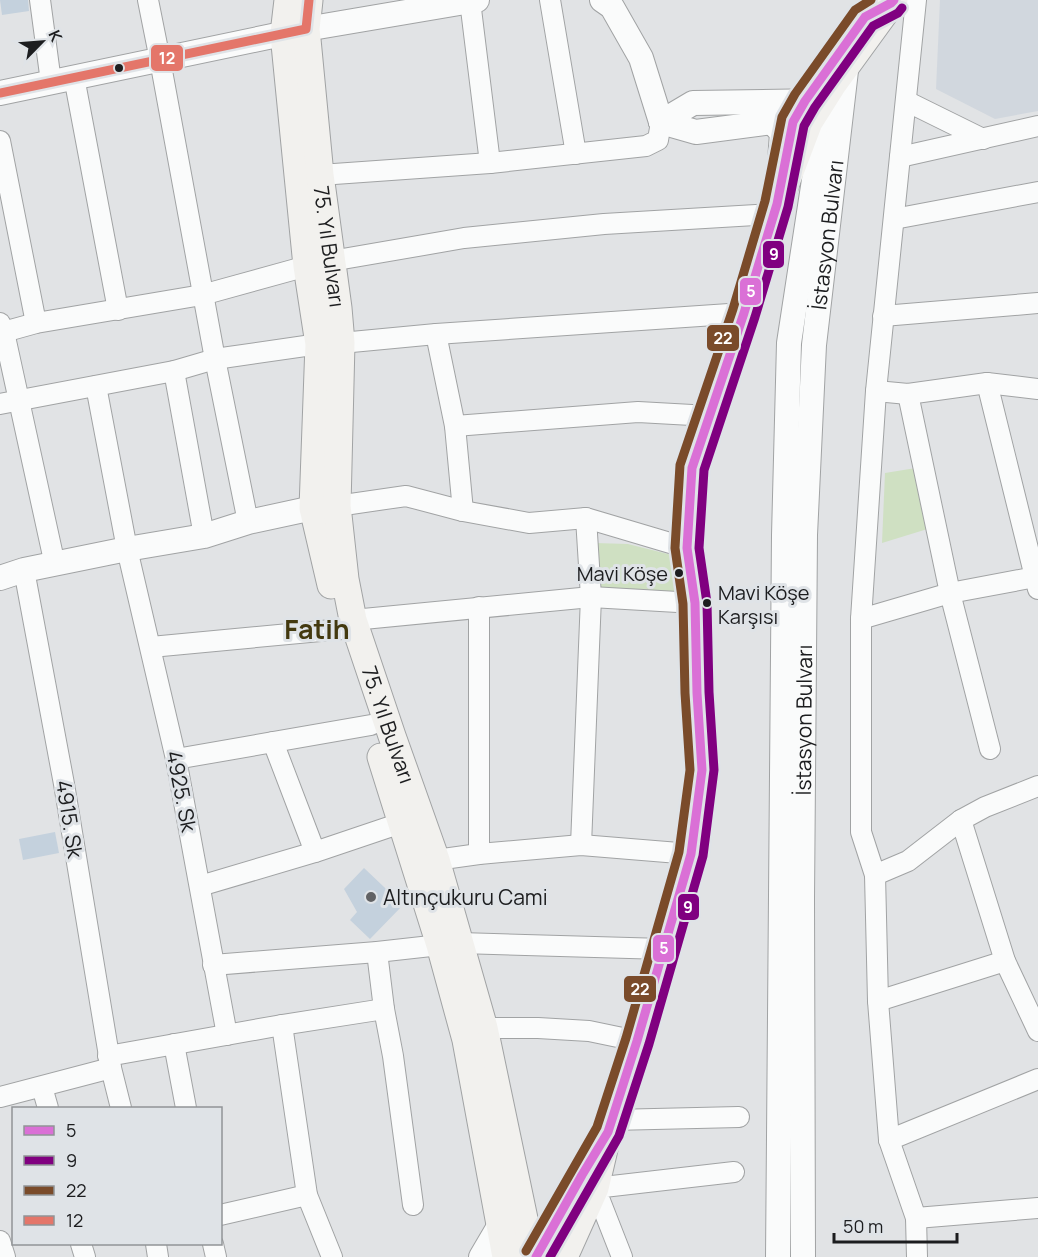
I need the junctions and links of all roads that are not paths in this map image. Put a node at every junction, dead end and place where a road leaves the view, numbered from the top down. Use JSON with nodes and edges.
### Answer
{"nodes":[{"id":1,"x":40,"y":0,"type":"edge"},
{"id":2,"x":148,"y":0,"type":"edge"},
{"id":3,"x":288,"y":0,"type":"edge"},
{"id":4,"x":309,"y":0,"type":"edge"},
{"id":5,"x":550,"y":0,"type":"edge"},
{"id":6,"x":602,"y":0,"type":"edge"},
{"id":7,"x":473,"y":1,"type":"edge"},
{"id":8,"x":900,"y":1,"type":"edge"},
{"id":9,"x":295,"y":32,"type":"junction"},
{"id":10,"x":160,"y":60,"type":"junction"},
{"id":11,"x":63,"y":80,"type":"junction"},
{"id":12,"x":0,"y":93,"type":"edge"},
{"id":13,"x":815,"y":94,"type":"junction"},
{"id":14,"x":906,"y":101,"type":"junction"},
{"id":15,"x":661,"y":122,"type":"junction"},
{"id":16,"x":1038,"y":126,"type":"edge"},
{"id":17,"x":983,"y":140,"type":"junction"},
{"id":18,"x":0,"y":141,"type":"edge"},
{"id":19,"x":576,"y":154,"type":"junction"},
{"id":20,"x":900,"y":157,"type":"junction"},
{"id":21,"x":490,"y":163,"type":"junction"},
{"id":22,"x":320,"y":175,"type":"junction"},
{"id":23,"x":1038,"y":192,"type":"edge"},
{"id":24,"x":776,"y":209,"type":"junction"},
{"id":25,"x":894,"y":219,"type":"junction"},
{"id":26,"x":319,"y":264,"type":"junction"},
{"id":27,"x":202,"y":295,"type":"junction"},
{"id":28,"x":1038,"y":303,"type":"edge"},
{"id":29,"x":118,"y":310,"type":"junction"},
{"id":30,"x":744,"y":313,"type":"junction"},
{"id":31,"x":884,"y":316,"type":"junction"},
{"id":32,"x":36,"y":323,"type":"junction"},
{"id":33,"x":1,"y":329,"type":"edge"},
{"id":34,"x":436,"y":334,"type":"junction"},
{"id":35,"x":330,"y":343,"type":"junction"},
{"id":36,"x":214,"y":359,"type":"junction"},
{"id":37,"x":174,"y":371,"type":"junction"},
{"id":38,"x":987,"y":383,"type":"junction"},
{"id":39,"x":96,"y":386,"type":"junction"},
{"id":40,"x":1038,"y":389,"type":"edge"},
{"id":41,"x":876,"y":391,"type":"junction"},
{"id":42,"x":908,"y":394,"type":"junction"},
{"id":43,"x":20,"y":400,"type":"junction"},
{"id":44,"x":0,"y":404,"type":"edge"},
{"id":45,"x":710,"y":416,"type":"junction"},
{"id":46,"x":455,"y":426,"type":"junction"},
{"id":47,"x":325,"y":507,"type":"junction"},
{"id":48,"x":463,"y":511,"type":"junction"},
{"id":49,"x":586,"y":518,"type":"junction"},
{"id":50,"x":248,"y":522,"type":"junction"},
{"id":51,"x":204,"y":536,"type":"junction"},
{"id":52,"x":687,"y":548,"type":"junction"},
{"id":53,"x":128,"y":549,"type":"junction"},
{"id":54,"x":55,"y":565,"type":"junction"},
{"id":55,"x":24,"y":570,"type":"junction"},
{"id":56,"x":0,"y":578,"type":"edge"},
{"id":57,"x":1036,"y":583,"type":"edge"},
{"id":58,"x":950,"y":594,"type":"junction"},
{"id":59,"x":591,"y":597,"type":"junction"},
{"id":60,"x":695,"y":603,"type":"junction"},
{"id":61,"x":479,"y":607,"type":"junction"},
{"id":62,"x":861,"y":619,"type":"junction"},
{"id":63,"x":348,"y":624,"type":"junction"},
{"id":64,"x":151,"y":647,"type":"junction"},
{"id":65,"x":371,"y":725,"type":"junction"},
{"id":66,"x":273,"y":742,"type":"junction"},
{"id":67,"x":990,"y":749,"type":"dead end"},
{"id":68,"x":176,"y":759,"type":"junction"},
{"id":69,"x":1038,"y":786,"type":"edge"},
{"id":70,"x":961,"y":820,"type":"junction"},
{"id":71,"x":401,"y":822,"type":"junction"},
{"id":72,"x":581,"y":845,"type":"junction"},
{"id":73,"x":315,"y":852,"type":"junction"},
{"id":74,"x":479,"y":854,"type":"junction"},
{"id":75,"x":691,"y":854,"type":"junction"},
{"id":76,"x":436,"y":860,"type":"junction"},
{"id":77,"x":875,"y":875,"type":"junction"},
{"id":78,"x":200,"y":886,"type":"junction"},
{"id":79,"x":450,"y":944,"type":"junction"},
{"id":80,"x":664,"y":949,"type":"junction"},
{"id":81,"x":377,"y":952,"type":"junction"},
{"id":82,"x":1005,"y":961,"type":"junction"},
{"id":83,"x":213,"y":965,"type":"junction"},
{"id":84,"x":878,"y":1001,"type":"junction"},
{"id":85,"x":384,"y":1009,"type":"junction"},
{"id":86,"x":282,"y":1025,"type":"junction"},
{"id":87,"x":484,"y":1028,"type":"junction"},
{"id":88,"x":1038,"y":1031,"type":"edge"},
{"id":89,"x":227,"y":1035,"type":"junction"},
{"id":90,"x":637,"y":1041,"type":"junction"},
{"id":91,"x":174,"y":1044,"type":"junction"},
{"id":92,"x":110,"y":1062,"type":"junction"},
{"id":93,"x":1038,"y":1079,"type":"edge"},
{"id":94,"x":42,"y":1087,"type":"junction"},
{"id":95,"x":0,"y":1097,"type":"edge"},
{"id":96,"x":48,"y":1107,"type":"edge"},
{"id":97,"x":121,"y":1107,"type":"edge"},
{"id":98,"x":186,"y":1107,"type":"edge"},
{"id":99,"x":739,"y":1118,"type":"dead end"},
{"id":100,"x":610,"y":1126,"type":"junction"},
{"id":101,"x":889,"y":1140,"type":"junction"},
{"id":102,"x":734,"y":1172,"type":"dead end"},
{"id":103,"x":595,"y":1188,"type":"junction"},
{"id":104,"x":307,"y":1195,"type":"junction"},
{"id":105,"x":414,"y":1205,"type":"dead end"},
{"id":106,"x":1038,"y":1208,"type":"edge"},
{"id":107,"x":222,"y":1215,"type":"edge"},
{"id":108,"x":916,"y":1218,"type":"junction"},
{"id":109,"x":501,"y":1223,"type":"junction"},
{"id":110,"x":0,"y":1241,"type":"edge"},
{"id":111,"x":5,"y":1257,"type":"edge"},
{"id":112,"x":332,"y":1257,"type":"edge"},
{"id":113,"x":481,"y":1257,"type":"edge"},
{"id":114,"x":506,"y":1257,"type":"edge"},
{"id":115,"x":534,"y":1257,"type":"edge"},
{"id":116,"x":564,"y":1257,"type":"edge"},
{"id":117,"x":622,"y":1257,"type":"edge"},
{"id":118,"x":778,"y":1257,"type":"edge"},
{"id":119,"x":803,"y":1257,"type":"edge"},
{"id":120,"x":917,"y":1257,"type":"edge"}],
"edges":[{"from":1,"to":11,"type":"street"},
{"from":2,"to":10,"type":"street"},
{"from":3,"to":9,"type":"main road","name":"75. Yıl Bulvarı"},
{"from":4,"to":9,"type":"main road","name":"75. Yıl Bulvarı"},
{"from":5,"to":19,"type":"street"},
{"from":6,"to":15,"type":"street"},
{"from":7,"to":9,"type":"street"},
{"from":7,"to":21,"type":"street"},
{"from":8,"to":13,"type":"main road"},
{"from":8,"to":14,"type":"street"},
{"from":9,"to":10,"type":"street"},
{"from":9,"to":22,"type":"main road","name":"75. Yıl Bulvarı"},
{"from":9,"to":26,"type":"main road","name":"75. Yıl Bulvarı"},
{"from":10,"to":11,"type":"street"},
{"from":10,"to":27,"type":"street"},
{"from":11,"to":12,"type":"street"},
{"from":11,"to":29,"type":"street"},
{"from":13,"to":15,"type":"street"},
{"from":13,"to":15,"type":"street"},
{"from":13,"to":24,"type":"main road"},
{"from":13,"to":118,"type":"street","name":"İstasyon Bulvarı"},
{"from":13,"to":119,"type":"street","name":"İstasyon Bulvarı"},
{"from":14,"to":17,"type":"street"},
{"from":14,"to":20,"type":"street"},
{"from":15,"to":19,"type":"street"},
{"from":16,"to":17,"type":"street"},
{"from":17,"to":20,"type":"street"},
{"from":18,"to":32,"type":"street"},
{"from":19,"to":21,"type":"street"},
{"from":20,"to":25,"type":"street"},
{"from":21,"to":22,"type":"street"},
{"from":22,"to":26,"type":"main road","name":"75. Yıl Bulvarı"},
{"from":23,"to":25,"type":"street"},
{"from":24,"to":26,"type":"street"},
{"from":24,"to":30,"type":"main road"},
{"from":25,"to":31,"type":"street"},
{"from":26,"to":27,"type":"street"},
{"from":26,"to":35,"type":"main road","name":"75. Yıl Bulvarı"},
{"from":27,"to":29,"type":"street"},
{"from":27,"to":36,"type":"street"},
{"from":28,"to":31,"type":"street"},
{"from":29,"to":32,"type":"street"},
{"from":30,"to":34,"type":"street"},
{"from":30,"to":45,"type":"main road"},
{"from":31,"to":41,"type":"street"},
{"from":32,"to":33,"type":"street"},
{"from":33,"to":43,"type":"street"},
{"from":34,"to":35,"type":"street"},
{"from":34,"to":46,"type":"street"},
{"from":35,"to":36,"type":"street"},
{"from":35,"to":47,"type":"main road","name":"75. Yıl Bulvarı"},
{"from":36,"to":37,"type":"street"},
{"from":36,"to":50,"type":"street"},
{"from":37,"to":39,"type":"street"},
{"from":37,"to":51,"type":"street"},
{"from":38,"to":40,"type":"street"},
{"from":38,"to":42,"type":"street"},
{"from":38,"to":57,"type":"street"},
{"from":39,"to":43,"type":"street"},
{"from":39,"to":53,"type":"street","name":"4925. Sk"},
{"from":41,"to":42,"type":"street"},
{"from":41,"to":62,"type":"street"},
{"from":42,"to":58,"type":"street"},
{"from":43,"to":44,"type":"street"},
{"from":43,"to":54,"type":"street"},
{"from":45,"to":46,"type":"street"},
{"from":45,"to":52,"type":"main road"},
{"from":46,"to":48,"type":"street"},
{"from":47,"to":48,"type":"street"},
{"from":47,"to":50,"type":"street"},
{"from":47,"to":63,"type":"main road","name":"75. Yıl Bulvarı"},
{"from":48,"to":49,"type":"street"},
{"from":49,"to":52,"type":"street"},
{"from":49,"to":59,"type":"street"},
{"from":50,"to":51,"type":"street"},
{"from":51,"to":53,"type":"street"},
{"from":52,"to":60,"type":"main road"},
{"from":53,"to":54,"type":"street"},
{"from":53,"to":64,"type":"street","name":"4925. Sk"},
{"from":54,"to":55,"type":"street"},
{"from":55,"to":56,"type":"street"},
{"from":55,"to":92,"type":"street","name":"4915. Sk"},
{"from":57,"to":58,"type":"street"},
{"from":58,"to":62,"type":"street"},
{"from":58,"to":67,"type":"street"},
{"from":59,"to":60,"type":"street"},
{"from":59,"to":61,"type":"street"},
{"from":59,"to":72,"type":"street"},
{"from":60,"to":75,"type":"main road"},
{"from":61,"to":63,"type":"street"},
{"from":61,"to":74,"type":"street"},
{"from":62,"to":77,"type":"street"},
{"from":63,"to":64,"type":"street"},
{"from":63,"to":65,"type":"main road","name":"75. Yıl Bulvarı"},
{"from":63,"to":76,"type":"main road","name":"75. Yıl Bulvarı"},
{"from":64,"to":68,"type":"street","name":"4925. Sk"},
{"from":65,"to":66,"type":"street"},
{"from":65,"to":71,"type":"main road","name":"75. Yıl Bulvarı"},
{"from":66,"to":68,"type":"street"},
{"from":66,"to":73,"type":"street"},
{"from":68,"to":78,"type":"street","name":"4925. Sk"},
{"from":69,"to":70,"type":"street"},
{"from":70,"to":77,"type":"street"},
{"from":70,"to":82,"type":"street"},
{"from":71,"to":73,"type":"street"},
{"from":71,"to":79,"type":"main road","name":"75. Yıl Bulvarı"},
{"from":72,"to":74,"type":"street"},
{"from":72,"to":75,"type":"street"},
{"from":73,"to":78,"type":"street"},
{"from":74,"to":76,"type":"street"},
{"from":75,"to":80,"type":"main road"},
{"from":76,"to":79,"type":"main road","name":"75. Yıl Bulvarı"},
{"from":77,"to":84,"type":"street"},
{"from":78,"to":83,"type":"street","name":"4925. Sk"},
{"from":79,"to":80,"type":"street"},
{"from":79,"to":81,"type":"street"},
{"from":79,"to":87,"type":"main road","name":"75. Yıl Bulvarı"},
{"from":79,"to":109,"type":"main road"},
{"from":80,"to":90,"type":"main road"},
{"from":81,"to":83,"type":"street"},
{"from":81,"to":85,"type":"street"},
{"from":82,"to":84,"type":"street"},
{"from":82,"to":88,"type":"street"},
{"from":83,"to":89,"type":"street","name":"4925. Sk"},
{"from":84,"to":101,"type":"street"},
{"from":85,"to":86,"type":"street"},
{"from":85,"to":105,"type":"street"},
{"from":86,"to":89,"type":"street"},
{"from":86,"to":104,"type":"street"},
{"from":87,"to":90,"type":"street"},
{"from":87,"to":115,"type":"main road","name":"75. Yıl Bulvarı"},
{"from":89,"to":91,"type":"street"},
{"from":90,"to":100,"type":"main road"},
{"from":91,"to":92,"type":"street"},
{"from":91,"to":98,"type":"street"},
{"from":92,"to":94,"type":"street"},
{"from":92,"to":97,"type":"street","name":"4915. Sk"},
{"from":93,"to":101,"type":"street"},
{"from":94,"to":95,"type":"street"},
{"from":94,"to":96,"type":"street"},
{"from":99,"to":100,"type":"street"},
{"from":100,"to":103,"type":"main road"},
{"from":100,"to":115,"type":"main road"},
{"from":101,"to":108,"type":"street"},
{"from":102,"to":103,"type":"street"},
{"from":103,"to":116,"type":"main road"},
{"from":103,"to":117,"type":"street"},
{"from":104,"to":107,"type":"street"},
{"from":104,"to":112,"type":"street"},
{"from":106,"to":108,"type":"street"},
{"from":108,"to":120,"type":"street"},
{"from":109,"to":113,"type":"street"},
{"from":109,"to":114,"type":"main road"},
{"from":110,"to":111,"type":"street"}]}
